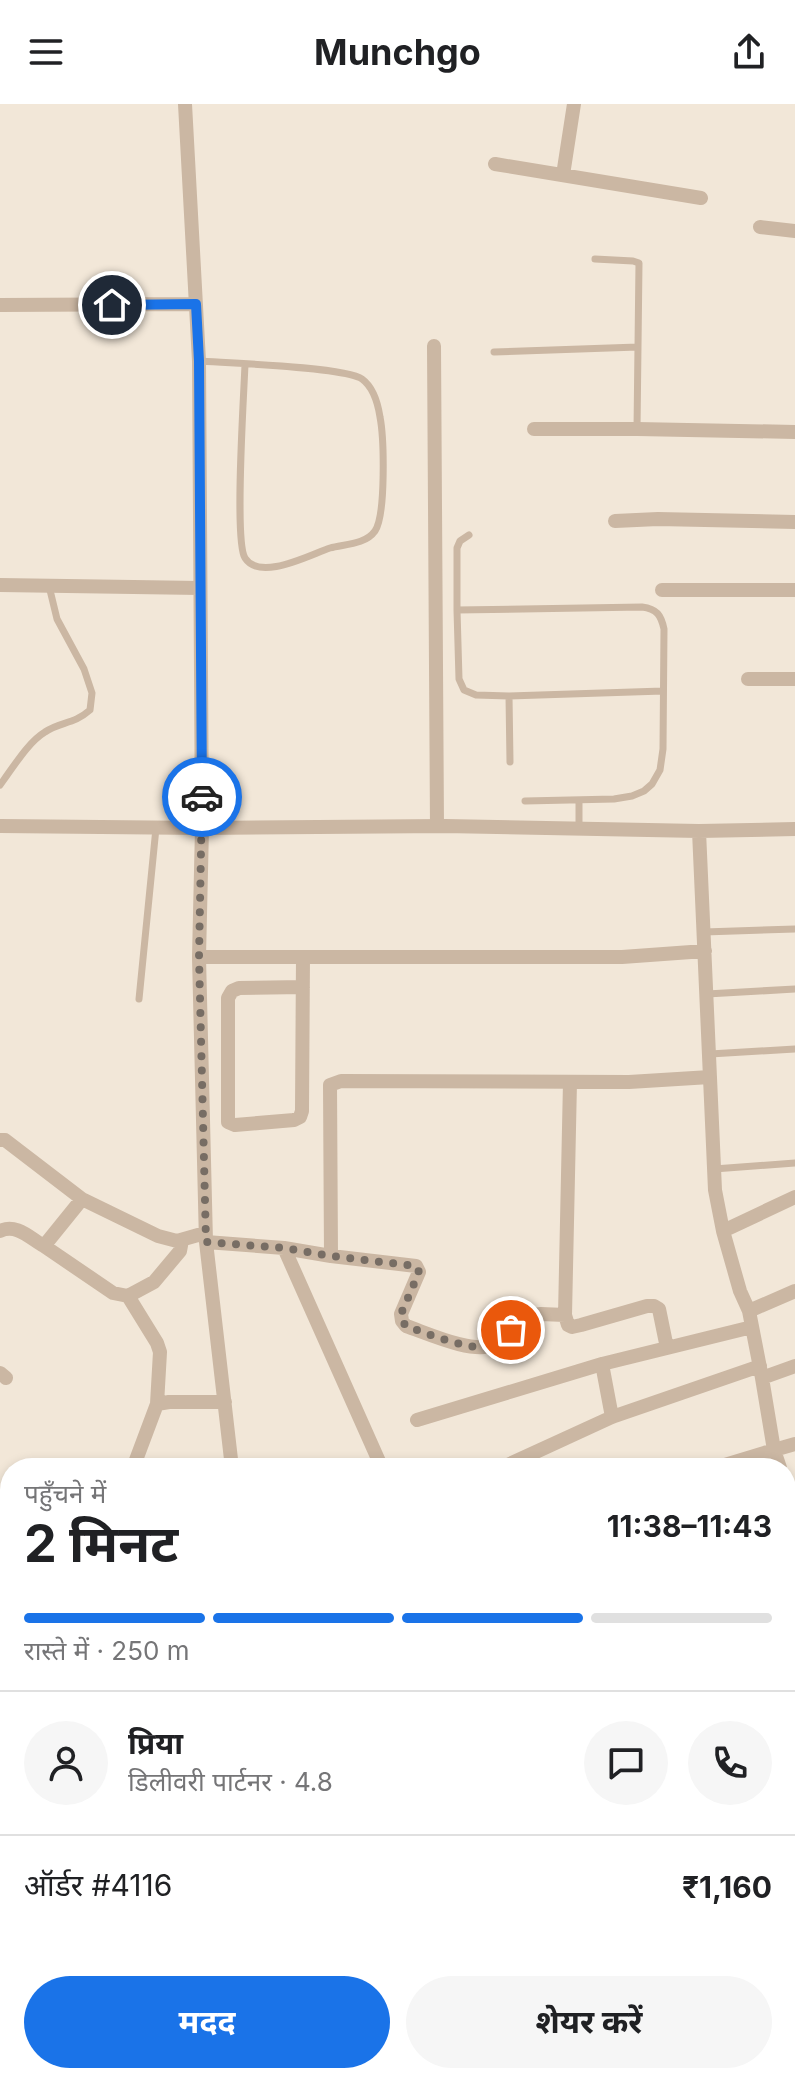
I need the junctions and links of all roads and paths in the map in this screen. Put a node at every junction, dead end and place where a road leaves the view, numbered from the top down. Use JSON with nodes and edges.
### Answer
{"nodes":[{"id":1,"x":185,"y":104,"type":"edge"},
{"id":2,"x":574,"y":104,"type":"edge"},
{"id":3,"x":495,"y":164,"type":"dead end"},
{"id":4,"x":563,"y":175,"type":"junction"},
{"id":5,"x":701,"y":198,"type":"dead end"},
{"id":6,"x":760,"y":227,"type":"dead end"},
{"id":7,"x":795,"y":231,"type":"edge"},
{"id":8,"x":595,"y":259,"type":"dead end"},
{"id":9,"x":196,"y":304,"type":"junction"},
{"id":10,"x":0,"y":305,"type":"edge"},
{"id":11,"x":434,"y":346,"type":"dead end"},
{"id":12,"x":638,"y":347,"type":"junction"},
{"id":13,"x":494,"y":352,"type":"dead end"},
{"id":14,"x":199,"y":361,"type":"junction"},
{"id":15,"x":245,"y":364,"type":"junction"},
{"id":16,"x":534,"y":429,"type":"dead end"},
{"id":17,"x":637,"y":429,"type":"junction"},
{"id":18,"x":795,"y":432,"type":"edge"},
{"id":19,"x":615,"y":521,"type":"dead end"},
{"id":20,"x":795,"y":522,"type":"edge"},
{"id":21,"x":469,"y":535,"type":"dead end"},
{"id":22,"x":0,"y":585,"type":"edge"},
{"id":23,"x":49,"y":586,"type":"junction"},
{"id":24,"x":200,"y":588,"type":"junction"},
{"id":25,"x":662,"y":590,"type":"dead end"},
{"id":26,"x":795,"y":590,"type":"edge"},
{"id":27,"x":457,"y":610,"type":"junction"},
{"id":28,"x":748,"y":679,"type":"dead end"},
{"id":29,"x":795,"y":679,"type":"edge"},
{"id":30,"x":663,"y":691,"type":"junction"},
{"id":31,"x":509,"y":696,"type":"junction"},
{"id":32,"x":510,"y":762,"type":"dead end"},
{"id":33,"x":0,"y":785,"type":"edge"},
{"id":34,"x":525,"y":801,"type":"dead end"},
{"id":35,"x":579,"y":801,"type":"junction"},
{"id":36,"x":0,"y":826,"type":"edge"},
{"id":37,"x":437,"y":826,"type":"junction"},
{"id":38,"x":156,"y":828,"type":"junction"},
{"id":39,"x":202,"y":828,"type":"junction"},
{"id":40,"x":579,"y":828,"type":"junction"},
{"id":41,"x":795,"y":829,"type":"edge"},
{"id":42,"x":699,"y":831,"type":"junction"},
{"id":43,"x":795,"y":929,"type":"edge"},
{"id":44,"x":704,"y":932,"type":"junction"},
{"id":45,"x":705,"y":951,"type":"junction"},
{"id":46,"x":199,"y":957,"type":"junction"},
{"id":47,"x":303,"y":957,"type":"junction"},
{"id":48,"x":303,"y":987,"type":"junction"},
{"id":49,"x":795,"y":989,"type":"edge"},
{"id":50,"x":707,"y":994,"type":"junction"},
{"id":51,"x":139,"y":999,"type":"dead end"},
{"id":52,"x":795,"y":1049,"type":"edge"},
{"id":53,"x":710,"y":1054,"type":"junction"},
{"id":54,"x":710,"y":1077,"type":"junction"},
{"id":55,"x":570,"y":1082,"type":"junction"},
{"id":56,"x":0,"y":1140,"type":"edge"},
{"id":57,"x":795,"y":1163,"type":"edge"},
{"id":58,"x":714,"y":1169,"type":"junction"},
{"id":59,"x":795,"y":1197,"type":"edge"},
{"id":60,"x":82,"y":1199,"type":"junction"},
{"id":61,"x":0,"y":1231,"type":"edge"},
{"id":62,"x":723,"y":1231,"type":"junction"},
{"id":63,"x":206,"y":1237,"type":"junction"},
{"id":64,"x":182,"y":1240,"type":"junction"},
{"id":65,"x":44,"y":1246,"type":"junction"},
{"id":66,"x":284,"y":1248,"type":"junction"},
{"id":67,"x":331,"y":1256,"type":"junction"},
{"id":68,"x":795,"y":1291,"type":"edge"},
{"id":69,"x":128,"y":1296,"type":"junction"},
{"id":70,"x":749,"y":1311,"type":"junction"},
{"id":71,"x":565,"y":1315,"type":"junction"},
{"id":72,"x":752,"y":1327,"type":"junction"},
{"id":73,"x":667,"y":1348,"type":"junction"},
{"id":74,"x":602,"y":1364,"type":"junction"},
{"id":75,"x":795,"y":1366,"type":"edge"},
{"id":76,"x":761,"y":1372,"type":"junction"},
{"id":77,"x":225,"y":1402,"type":"junction"},
{"id":78,"x":157,"y":1404,"type":"junction"},
{"id":79,"x":612,"y":1417,"type":"junction"},
{"id":80,"x":417,"y":1420,"type":"dead end"},
{"id":81,"x":795,"y":1444,"type":"edge"},
{"id":82,"x":774,"y":1450,"type":"junction"},
{"id":83,"x":137,"y":1458,"type":"edge"},
{"id":84,"x":231,"y":1458,"type":"edge"},
{"id":85,"x":378,"y":1458,"type":"edge"},
{"id":86,"x":523,"y":1458,"type":"edge"},
{"id":87,"x":748,"y":1458,"type":"edge"},
{"id":88,"x":777,"y":1458,"type":"edge"}],
"edges":[{"from":1,"to":9,"type":"street"},
{"from":2,"to":4,"type":"street"},
{"from":3,"to":4,"type":"street"},
{"from":4,"to":5,"type":"street"},
{"from":6,"to":7,"type":"street"},
{"from":8,"to":12,"type":"lane"},
{"from":9,"to":10,"type":"street"},
{"from":9,"to":14,"type":"street"},
{"from":11,"to":37,"type":"street"},
{"from":12,"to":13,"type":"lane"},
{"from":12,"to":17,"type":"lane"},
{"from":14,"to":15,"type":"lane"},
{"from":14,"to":24,"type":"street"},
{"from":15,"to":15,"type":"lane"},
{"from":16,"to":17,"type":"street"},
{"from":17,"to":18,"type":"street"},
{"from":19,"to":20,"type":"street"},
{"from":21,"to":27,"type":"lane"},
{"from":22,"to":23,"type":"street"},
{"from":23,"to":24,"type":"street"},
{"from":23,"to":33,"type":"lane"},
{"from":24,"to":39,"type":"street"},
{"from":25,"to":26,"type":"street"},
{"from":27,"to":30,"type":"lane"},
{"from":27,"to":31,"type":"lane"},
{"from":28,"to":29,"type":"street"},
{"from":30,"to":31,"type":"lane"},
{"from":30,"to":35,"type":"lane"},
{"from":31,"to":32,"type":"lane"},
{"from":34,"to":35,"type":"lane"},
{"from":35,"to":40,"type":"lane"},
{"from":36,"to":38,"type":"street"},
{"from":37,"to":39,"type":"street"},
{"from":37,"to":40,"type":"street"},
{"from":38,"to":39,"type":"street"},
{"from":38,"to":51,"type":"lane"},
{"from":39,"to":46,"type":"street"},
{"from":40,"to":42,"type":"street"},
{"from":41,"to":42,"type":"street"},
{"from":42,"to":44,"type":"street"},
{"from":43,"to":44,"type":"lane"},
{"from":44,"to":45,"type":"street"},
{"from":45,"to":47,"type":"street"},
{"from":45,"to":50,"type":"street"},
{"from":46,"to":47,"type":"street"},
{"from":46,"to":63,"type":"street"},
{"from":47,"to":48,"type":"street"},
{"from":48,"to":48,"type":"street"},
{"from":49,"to":50,"type":"lane"},
{"from":50,"to":53,"type":"street"},
{"from":52,"to":53,"type":"lane"},
{"from":53,"to":54,"type":"street"},
{"from":54,"to":55,"type":"street"},
{"from":54,"to":58,"type":"street"},
{"from":55,"to":67,"type":"street"},
{"from":55,"to":71,"type":"street"},
{"from":56,"to":60,"type":"street"},
{"from":57,"to":58,"type":"lane"},
{"from":58,"to":62,"type":"street"},
{"from":59,"to":62,"type":"street"},
{"from":60,"to":64,"type":"street"},
{"from":60,"to":65,"type":"street"},
{"from":61,"to":65,"type":"street"},
{"from":62,"to":70,"type":"street"},
{"from":63,"to":64,"type":"street"},
{"from":63,"to":66,"type":"street"},
{"from":63,"to":77,"type":"street"},
{"from":64,"to":69,"type":"street"},
{"from":65,"to":69,"type":"street"},
{"from":66,"to":67,"type":"street"},
{"from":66,"to":85,"type":"street"},
{"from":67,"to":71,"type":"street"},
{"from":68,"to":70,"type":"street"},
{"from":69,"to":78,"type":"street"},
{"from":70,"to":72,"type":"street"},
{"from":71,"to":73,"type":"street"},
{"from":72,"to":73,"type":"street"},
{"from":72,"to":76,"type":"street"},
{"from":73,"to":74,"type":"street"},
{"from":74,"to":79,"type":"street"},
{"from":74,"to":80,"type":"street"},
{"from":75,"to":76,"type":"street"},
{"from":76,"to":79,"type":"street"},
{"from":76,"to":82,"type":"street"},
{"from":77,"to":78,"type":"street"},
{"from":77,"to":84,"type":"street"},
{"from":78,"to":83,"type":"street"},
{"from":79,"to":86,"type":"street"},
{"from":81,"to":82,"type":"street"},
{"from":82,"to":87,"type":"street"},
{"from":82,"to":88,"type":"street"}]}
